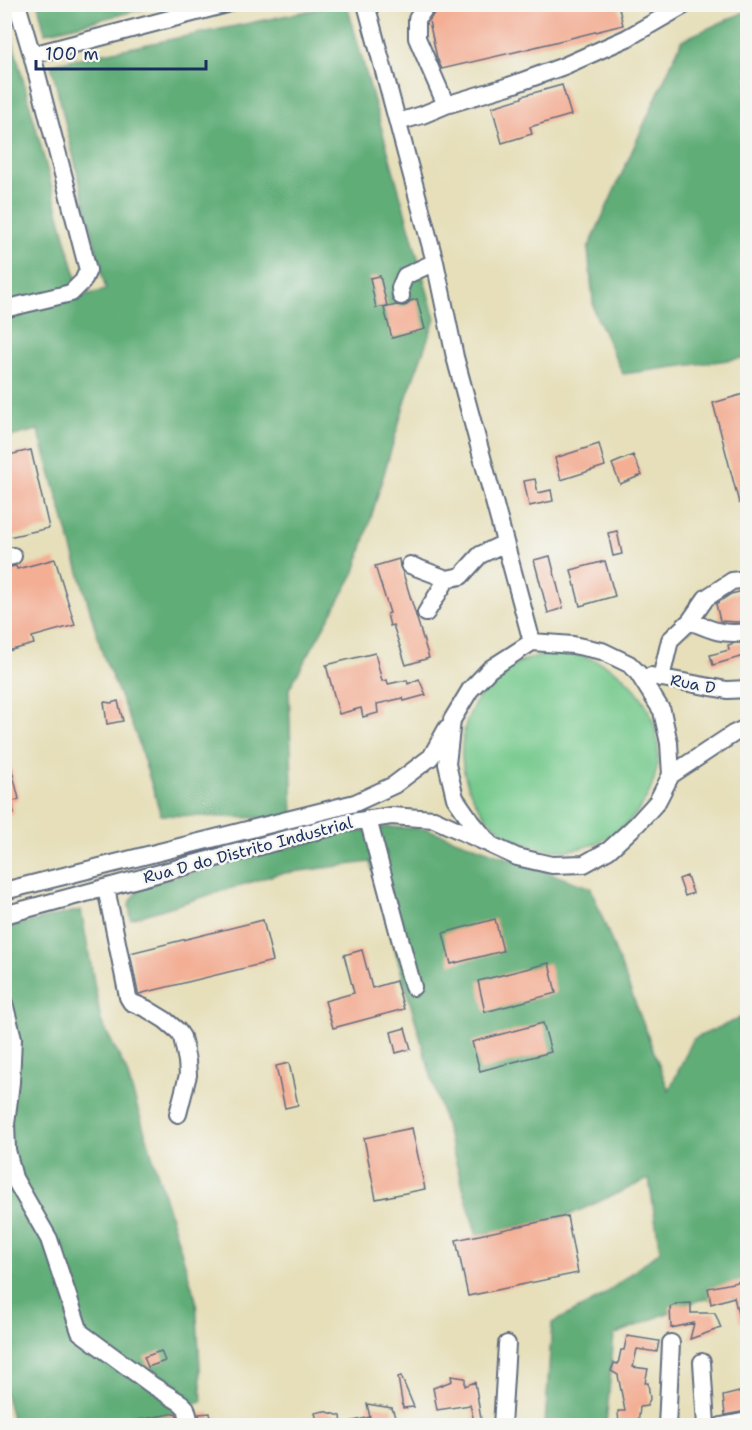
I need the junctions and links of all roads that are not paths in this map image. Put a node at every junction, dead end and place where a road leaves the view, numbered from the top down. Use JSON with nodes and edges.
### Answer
{"nodes":[{"id":1,"x":17,"y":4,"type":"edge"},
{"id":2,"x":227,"y":4,"type":"edge"},
{"id":3,"x":366,"y":4,"type":"edge"},
{"id":4,"x":428,"y":4,"type":"edge"},
{"id":5,"x":684,"y":5,"type":"edge"},
{"id":6,"x":32,"y":55,"type":"junction"},
{"id":7,"x":446,"y":105,"type":"junction"},
{"id":8,"x":398,"y":122,"type":"junction"},
{"id":9,"x":435,"y":262,"type":"junction"},
{"id":10,"x":400,"y":296,"type":"dead end"},
{"id":11,"x":4,"y":309,"type":"edge"},
{"id":12,"x":505,"y":543,"type":"junction"},
{"id":13,"x":410,"y":565,"type":"dead end"},
{"id":14,"x":447,"y":579,"type":"junction"},
{"id":15,"x":747,"y":579,"type":"edge"},
{"id":16,"x":426,"y":614,"type":"dead end"},
{"id":17,"x":690,"y":621,"type":"junction"},
{"id":18,"x":747,"y":632,"type":"edge"},
{"id":19,"x":532,"y":642,"type":"junction"},
{"id":20,"x":638,"y":674,"type":"junction"},
{"id":21,"x":661,"y":678,"type":"junction"},
{"id":22,"x":747,"y":689,"type":"edge"},
{"id":23,"x":452,"y":720,"type":"junction"},
{"id":24,"x":747,"y":727,"type":"edge"},
{"id":25,"x":671,"y":775,"type":"junction"},
{"id":26,"x":368,"y":819,"type":"junction"},
{"id":27,"x":491,"y":844,"type":"junction"},
{"id":28,"x":106,"y":888,"type":"junction"},
{"id":29,"x":4,"y":891,"type":"edge"},
{"id":30,"x":4,"y":915,"type":"edge"},
{"id":31,"x":413,"y":987,"type":"dead end"},
{"id":32,"x":4,"y":1003,"type":"edge"},
{"id":33,"x":178,"y":1114,"type":"dead end"},
{"id":34,"x":671,"y":1343,"type":"dead end"},
{"id":35,"x":507,"y":1344,"type":"dead end"},
{"id":36,"x":702,"y":1362,"type":"dead end"},
{"id":37,"x":742,"y":1422,"type":"dead end"},
{"id":38,"x":191,"y":1425,"type":"edge"},
{"id":39,"x":501,"y":1425,"type":"edge"},
{"id":40,"x":667,"y":1425,"type":"edge"},
{"id":41,"x":706,"y":1425,"type":"edge"},
{"id":42,"x":721,"y":1425,"type":"edge"}],
"edges":[{"from":1,"to":6,"type":"street"},
{"from":2,"to":6,"type":"street"},
{"from":3,"to":8,"type":"street"},
{"from":4,"to":7,"type":"street"},
{"from":5,"to":7,"type":"street"},
{"from":6,"to":11,"type":"street"},
{"from":7,"to":8,"type":"street"},
{"from":8,"to":9,"type":"street"},
{"from":9,"to":10,"type":"street"},
{"from":9,"to":12,"type":"street"},
{"from":12,"to":14,"type":"street"},
{"from":12,"to":19,"type":"street"},
{"from":13,"to":14,"type":"street"},
{"from":14,"to":16,"type":"street"},
{"from":15,"to":17,"type":"street"},
{"from":17,"to":18,"type":"street"},
{"from":17,"to":21,"type":"street"},
{"from":19,"to":20,"type":"street"},
{"from":19,"to":23,"type":"street","name":"Rua D do Distrito Industrial"},
{"from":20,"to":21,"type":"street","name":"Rua D"},
{"from":20,"to":25,"type":"street"},
{"from":21,"to":22,"type":"street","name":"Rua D"},
{"from":23,"to":27,"type":"street"},
{"from":23,"to":29,"type":"street","name":"Rua D do Distrito Industrial"},
{"from":24,"to":25,"type":"street"},
{"from":25,"to":27,"type":"street","name":"Rua D do Distrito Industrial"},
{"from":26,"to":27,"type":"street","name":"Rua D do Distrito Industrial"},
{"from":26,"to":28,"type":"street","name":"Rua D do Distrito Industrial"},
{"from":26,"to":31,"type":"street"},
{"from":28,"to":30,"type":"street","name":"Rua D do Distrito Industrial"},
{"from":28,"to":33,"type":"street"},
{"from":32,"to":38,"type":"street"},
{"from":34,"to":40,"type":"street"},
{"from":35,"to":39,"type":"street"},
{"from":36,"to":41,"type":"street"},
{"from":37,"to":42,"type":"street"}]}
